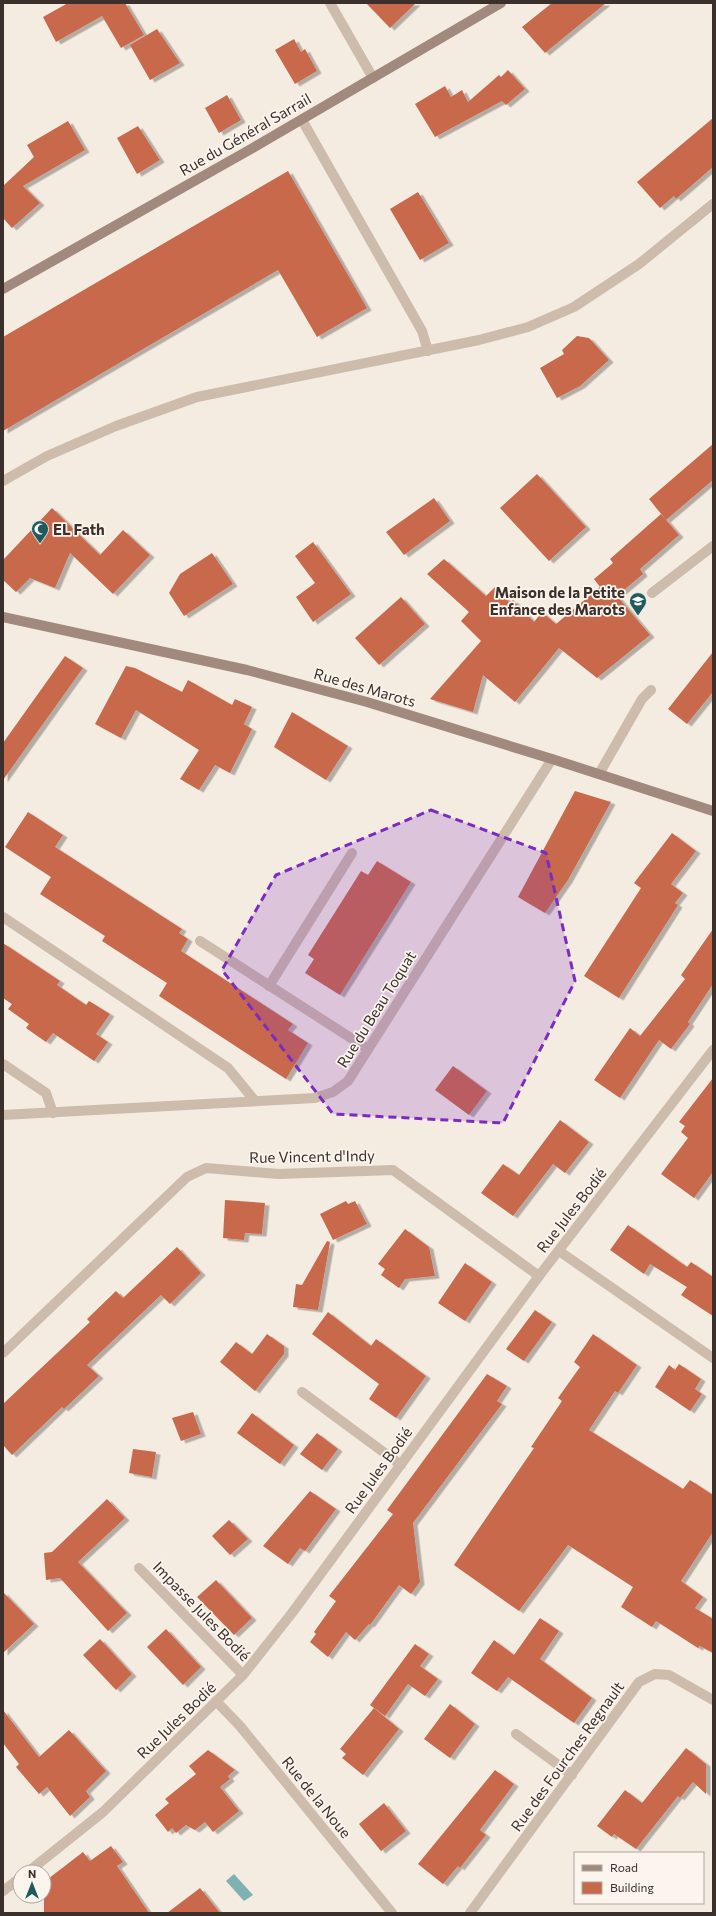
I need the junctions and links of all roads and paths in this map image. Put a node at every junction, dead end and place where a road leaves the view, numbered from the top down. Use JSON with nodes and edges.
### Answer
{"nodes":[{"id":1,"x":330,"y":3,"type":"edge"},
{"id":2,"x":502,"y":3,"type":"edge"},
{"id":3,"x":373,"y":78,"type":"junction"},
{"id":4,"x":302,"y":120,"type":"junction"},
{"id":5,"x":713,"y":204,"type":"edge"},
{"id":6,"x":3,"y":289,"type":"edge"},
{"id":7,"x":428,"y":351,"type":"junction"},
{"id":8,"x":3,"y":481,"type":"edge"},
{"id":9,"x":713,"y":546,"type":"edge"},
{"id":10,"x":652,"y":593,"type":"dead end"},
{"id":11,"x":3,"y":617,"type":"edge"},
{"id":12,"x":651,"y":690,"type":"dead end"},
{"id":13,"x":552,"y":758,"type":"junction"},
{"id":14,"x":599,"y":774,"type":"junction"},
{"id":15,"x":713,"y":811,"type":"edge"},
{"id":16,"x":352,"y":853,"type":"dead end"},
{"id":17,"x":3,"y":917,"type":"edge"},
{"id":18,"x":200,"y":941,"type":"dead end"},
{"id":19,"x":269,"y":986,"type":"junction"},
{"id":20,"x":368,"y":1049,"type":"junction"},
{"id":21,"x":713,"y":1050,"type":"edge"},
{"id":22,"x":3,"y":1064,"type":"edge"},
{"id":23,"x":255,"y":1101,"type":"junction"},
{"id":24,"x":53,"y":1113,"type":"junction"},
{"id":25,"x":3,"y":1115,"type":"edge"},
{"id":26,"x":559,"y":1251,"type":"junction"},
{"id":27,"x":539,"y":1276,"type":"junction"},
{"id":28,"x":3,"y":1353,"type":"edge"},
{"id":29,"x":713,"y":1358,"type":"edge"},
{"id":30,"x":302,"y":1392,"type":"dead end"},
{"id":31,"x":401,"y":1465,"type":"junction"},
{"id":32,"x":139,"y":1568,"type":"dead end"},
{"id":33,"x":243,"y":1675,"type":"junction"},
{"id":34,"x":713,"y":1700,"type":"edge"},
{"id":35,"x":216,"y":1701,"type":"junction"},
{"id":36,"x":516,"y":1734,"type":"dead end"},
{"id":37,"x":572,"y":1775,"type":"junction"},
{"id":38,"x":38,"y":1864,"type":"edge"},
{"id":39,"x":12,"y":1884,"type":"edge"},
{"id":40,"x":3,"y":1891,"type":"edge"},
{"id":41,"x":392,"y":1913,"type":"edge"},
{"id":42,"x":470,"y":1913,"type":"edge"}],
"edges":[{"from":1,"to":3,"type":"street"},
{"from":2,"to":3,"type":"main road","name":"Rue du Général Sarrail"},
{"from":3,"to":4,"type":"main road","name":"Rue du Général Sarrail"},
{"from":4,"to":6,"type":"main road","name":"Rue du Général Sarrail"},
{"from":4,"to":7,"type":"street"},
{"from":5,"to":7,"type":"street"},
{"from":7,"to":8,"type":"street"},
{"from":9,"to":10,"type":"street"},
{"from":11,"to":13,"type":"main road","name":"Rue des Marots"},
{"from":12,"to":14,"type":"street"},
{"from":13,"to":14,"type":"main road","name":"Rue des Marots"},
{"from":13,"to":20,"type":"street","name":"Rue du Beau Toquat"},
{"from":14,"to":15,"type":"main road","name":"Rue des Marots"},
{"from":16,"to":19,"type":"street"},
{"from":17,"to":23,"type":"street"},
{"from":18,"to":19,"type":"street"},
{"from":19,"to":20,"type":"street"},
{"from":20,"to":23,"type":"street","name":"Rue du Beau Toquat"},
{"from":21,"to":26,"type":"street","name":"Rue Jules Bodié"},
{"from":22,"to":24,"type":"street"},
{"from":23,"to":24,"type":"street","name":"Rue du Beau Toquat"},
{"from":24,"to":25,"type":"street","name":"Rue du Beau Toquat"},
{"from":26,"to":27,"type":"street","name":"Rue Jules Bodié"},
{"from":26,"to":29,"type":"street"},
{"from":27,"to":28,"type":"street","name":"Rue Vincent d'Indy"},
{"from":27,"to":31,"type":"street","name":"Rue Jules Bodié"},
{"from":30,"to":31,"type":"street"},
{"from":31,"to":33,"type":"street","name":"Rue Jules Bodié"},
{"from":32,"to":33,"type":"street","name":"Impasse Jules Bodié"},
{"from":33,"to":35,"type":"street","name":"Rue Jules Bodié"},
{"from":34,"to":37,"type":"street","name":"Rue des Fourches Regnault"},
{"from":35,"to":38,"type":"street","name":"Rue Jules Bodié"},
{"from":35,"to":41,"type":"street","name":"Rue de la Noue"},
{"from":36,"to":37,"type":"street"},
{"from":37,"to":42,"type":"street","name":"Rue des Fourches Regnault"},
{"from":39,"to":40,"type":"street"}]}
